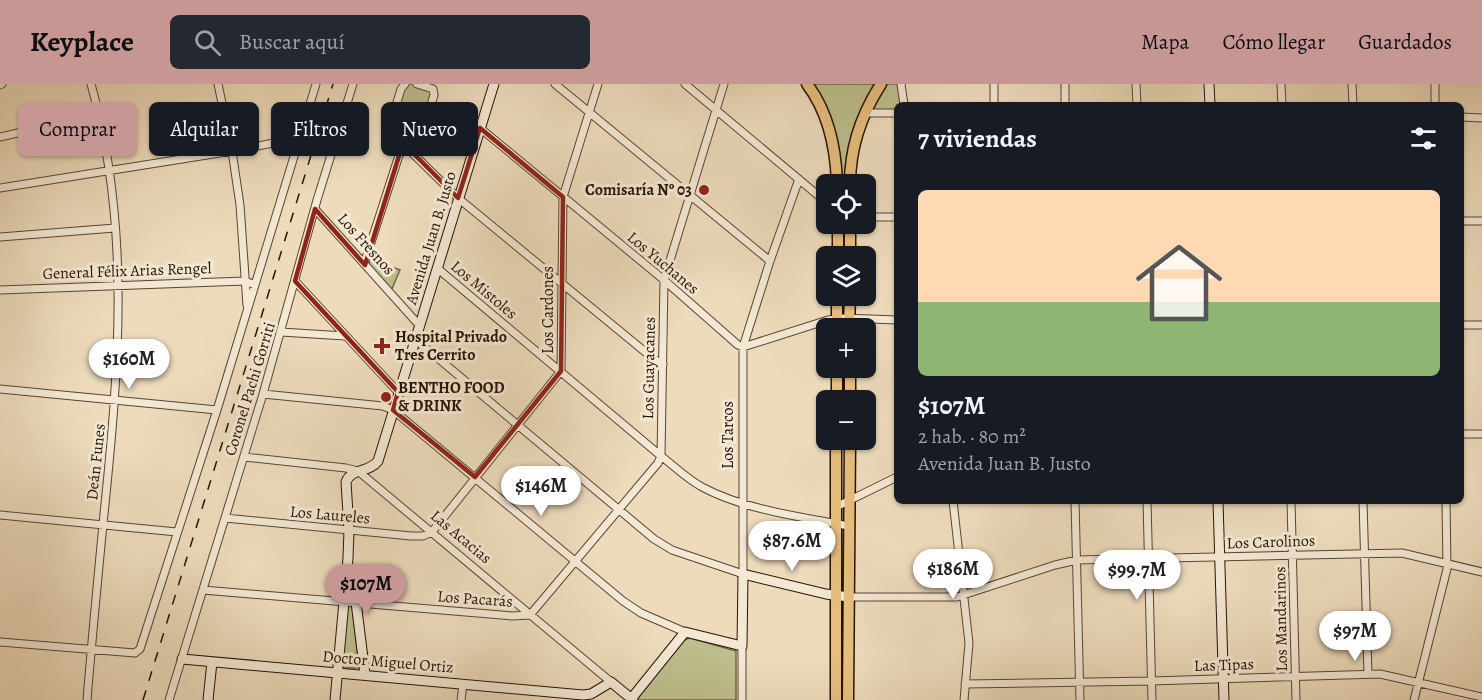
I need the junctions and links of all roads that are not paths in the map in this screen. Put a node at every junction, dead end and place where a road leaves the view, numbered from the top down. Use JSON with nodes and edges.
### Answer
{"nodes":[{"id":1,"x":91,"y":84,"type":"edge"},
{"id":2,"x":218,"y":84,"type":"edge"},
{"id":3,"x":316,"y":84,"type":"edge"},
{"id":4,"x":353,"y":84,"type":"edge"},
{"id":5,"x":405,"y":84,"type":"edge"},
{"id":6,"x":418,"y":84,"type":"edge"},
{"id":7,"x":494,"y":84,"type":"edge"},
{"id":8,"x":555,"y":84,"type":"edge"},
{"id":9,"x":598,"y":84,"type":"edge"},
{"id":10,"x":685,"y":84,"type":"edge"},
{"id":11,"x":724,"y":84,"type":"edge"},
{"id":12,"x":807,"y":84,"type":"edge"},
{"id":13,"x":881,"y":84,"type":"edge"},
{"id":14,"x":901,"y":84,"type":"edge"},
{"id":15,"x":994,"y":84,"type":"edge"},
{"id":16,"x":1065,"y":84,"type":"edge"},
{"id":17,"x":1136,"y":84,"type":"edge"},
{"id":18,"x":1209,"y":84,"type":"edge"},
{"id":19,"x":1281,"y":84,"type":"edge"},
{"id":20,"x":1352,"y":84,"type":"edge"},
{"id":21,"x":1435,"y":84,"type":"edge"},
{"id":22,"x":96,"y":102,"type":"edge"},
{"id":23,"x":222,"y":102,"type":"edge"},
{"id":24,"x":311,"y":102,"type":"edge"},
{"id":25,"x":347,"y":102,"type":"edge"},
{"id":26,"x":397,"y":102,"type":"edge"},
{"id":27,"x":432,"y":102,"type":"edge"},
{"id":28,"x":904,"y":102,"type":"edge"},
{"id":29,"x":994,"y":102,"type":"edge"},
{"id":30,"x":1065,"y":102,"type":"edge"},
{"id":31,"x":1137,"y":102,"type":"edge"},
{"id":32,"x":1210,"y":102,"type":"edge"},
{"id":33,"x":1282,"y":102,"type":"edge"},
{"id":34,"x":1353,"y":102,"type":"edge"},
{"id":35,"x":1435,"y":102,"type":"edge"},
{"id":36,"x":715,"y":110,"type":"junction"},
{"id":37,"x":589,"y":112,"type":"junction"},
{"id":38,"x":865,"y":113,"type":"junction"},
{"id":39,"x":894,"y":113,"type":"edge"},
{"id":40,"x":1464,"y":117,"type":"edge"},
{"id":41,"x":1482,"y":118,"type":"edge"},
{"id":42,"x":480,"y":128,"type":"junction"},
{"id":43,"x":18,"y":133,"type":"edge"},
{"id":44,"x":0,"y":137,"type":"edge"},
{"id":45,"x":107,"y":156,"type":"edge"},
{"id":46,"x":202,"y":156,"type":"edge"},
{"id":47,"x":233,"y":156,"type":"edge"},
{"id":48,"x":295,"y":156,"type":"edge"},
{"id":49,"x":330,"y":156,"type":"edge"},
{"id":50,"x":399,"y":156,"type":"edge"},
{"id":51,"x":417,"y":156,"type":"edge"},
{"id":52,"x":110,"y":171,"type":"junction"},
{"id":53,"x":836,"y":174,"type":"edge"},
{"id":54,"x":850,"y":174,"type":"edge"},
{"id":55,"x":799,"y":179,"type":"junction"},
{"id":56,"x":0,"y":188,"type":"edge"},
{"id":57,"x":816,"y":193,"type":"edge"},
{"id":58,"x":690,"y":196,"type":"junction"},
{"id":59,"x":563,"y":197,"type":"junction"},
{"id":60,"x":458,"y":198,"type":"junction"},
{"id":61,"x":315,"y":209,"type":"junction"},
{"id":62,"x":876,"y":217,"type":"edge"},
{"id":63,"x":894,"y":218,"type":"edge"},
{"id":64,"x":1464,"y":221,"type":"edge"},
{"id":65,"x":1482,"y":221,"type":"edge"},
{"id":66,"x":115,"y":228,"type":"junction"},
{"id":67,"x":0,"y":237,"type":"edge"},
{"id":68,"x":770,"y":261,"type":"junction"},
{"id":69,"x":364,"y":264,"type":"junction"},
{"id":70,"x":437,"y":268,"type":"junction"},
{"id":71,"x":295,"y":280,"type":"junction"},
{"id":72,"x":664,"y":280,"type":"junction"},
{"id":73,"x":245,"y":281,"type":"junction"},
{"id":74,"x":120,"y":284,"type":"junction"},
{"id":75,"x":255,"y":285,"type":"junction"},
{"id":76,"x":562,"y":285,"type":"junction"},
{"id":77,"x":0,"y":290,"type":"edge"},
{"id":78,"x":247,"y":308,"type":"junction"},
{"id":79,"x":894,"y":320,"type":"edge"},
{"id":80,"x":876,"y":322,"type":"edge"},
{"id":81,"x":419,"y":325,"type":"junction"},
{"id":82,"x":1464,"y":325,"type":"edge"},
{"id":83,"x":1482,"y":325,"type":"edge"},
{"id":84,"x":816,"y":329,"type":"edge"},
{"id":85,"x":281,"y":332,"type":"junction"},
{"id":86,"x":345,"y":336,"type":"junction"},
{"id":87,"x":415,"y":339,"type":"junction"},
{"id":88,"x":743,"y":347,"type":"junction"},
{"id":89,"x":663,"y":364,"type":"junction"},
{"id":90,"x":561,"y":371,"type":"junction"},
{"id":91,"x":0,"y":389,"type":"edge"},
{"id":92,"x":399,"y":392,"type":"junction"},
{"id":93,"x":263,"y":394,"type":"junction"},
{"id":94,"x":116,"y":400,"type":"junction"},
{"id":95,"x":217,"y":410,"type":"junction"},
{"id":96,"x":393,"y":410,"type":"junction"},
{"id":97,"x":518,"y":425,"type":"junction"},
{"id":98,"x":1464,"y":434,"type":"edge"},
{"id":99,"x":1482,"y":434,"type":"edge"},
{"id":100,"x":836,"y":450,"type":"edge"},
{"id":101,"x":850,"y":450,"type":"edge"},
{"id":102,"x":244,"y":456,"type":"junction"},
{"id":103,"x":660,"y":456,"type":"junction"},
{"id":104,"x":358,"y":471,"type":"junction"},
{"id":105,"x":475,"y":477,"type":"junction"},
{"id":106,"x":894,"y":479,"type":"edge"},
{"id":107,"x":850,"y":501,"type":"junction"},
{"id":108,"x":744,"y":503,"type":"junction"},
{"id":109,"x":954,"y":504,"type":"edge"},
{"id":110,"x":1075,"y":504,"type":"edge"},
{"id":111,"x":1147,"y":504,"type":"edge"},
{"id":112,"x":1218,"y":504,"type":"edge"},
{"id":113,"x":1291,"y":504,"type":"edge"},
{"id":114,"x":1363,"y":504,"type":"edge"},
{"id":115,"x":1446,"y":504,"type":"edge"},
{"id":116,"x":836,"y":507,"type":"junction"},
{"id":117,"x":618,"y":510,"type":"junction"},
{"id":118,"x":0,"y":515,"type":"edge"},
{"id":119,"x":225,"y":518,"type":"junction"},
{"id":120,"x":836,"y":524,"type":"junction"},
{"id":121,"x":103,"y":525,"type":"junction"},
{"id":122,"x":849,"y":526,"type":"junction"},
{"id":123,"x":349,"y":530,"type":"junction"},
{"id":124,"x":177,"y":532,"type":"junction"},
{"id":125,"x":432,"y":532,"type":"junction"},
{"id":126,"x":1364,"y":553,"type":"junction"},
{"id":127,"x":1293,"y":555,"type":"junction"},
{"id":128,"x":1220,"y":557,"type":"junction"},
{"id":129,"x":348,"y":558,"type":"junction"},
{"id":130,"x":1148,"y":559,"type":"junction"},
{"id":131,"x":1077,"y":560,"type":"junction"},
{"id":132,"x":575,"y":561,"type":"junction"},
{"id":133,"x":1448,"y":564,"type":"junction"},
{"id":134,"x":1482,"y":572,"type":"edge"},
{"id":135,"x":743,"y":574,"type":"junction"},
{"id":136,"x":203,"y":590,"type":"junction"},
{"id":137,"x":836,"y":596,"type":"junction"},
{"id":138,"x":965,"y":596,"type":"junction"},
{"id":139,"x":849,"y":597,"type":"junction"},
{"id":140,"x":344,"y":601,"type":"junction"},
{"id":141,"x":356,"y":602,"type":"junction"},
{"id":142,"x":530,"y":615,"type":"junction"},
{"id":143,"x":685,"y":632,"type":"junction"},
{"id":144,"x":0,"y":642,"type":"edge"},
{"id":145,"x":742,"y":646,"type":"junction"},
{"id":146,"x":91,"y":650,"type":"junction"},
{"id":147,"x":182,"y":658,"type":"junction"},
{"id":148,"x":212,"y":662,"type":"junction"},
{"id":149,"x":337,"y":672,"type":"junction"},
{"id":150,"x":365,"y":674,"type":"junction"},
{"id":151,"x":1368,"y":674,"type":"junction"},
{"id":152,"x":1295,"y":677,"type":"junction"},
{"id":153,"x":1224,"y":679,"type":"junction"},
{"id":154,"x":1151,"y":681,"type":"junction"},
{"id":155,"x":1419,"y":681,"type":"junction"},
{"id":156,"x":611,"y":682,"type":"junction"},
{"id":157,"x":1080,"y":682,"type":"junction"},
{"id":158,"x":463,"y":684,"type":"junction"},
{"id":159,"x":965,"y":684,"type":"junction"},
{"id":160,"x":590,"y":697,"type":"edge"},
{"id":161,"x":1482,"y":697,"type":"edge"},
{"id":162,"x":632,"y":699,"type":"edge"},
{"id":163,"x":87,"y":700,"type":"edge"},
{"id":164,"x":169,"y":700,"type":"edge"},
{"id":165,"x":208,"y":700,"type":"edge"},
{"id":166,"x":335,"y":700,"type":"edge"},
{"id":167,"x":461,"y":700,"type":"edge"},
{"id":168,"x":742,"y":700,"type":"edge"},
{"id":169,"x":836,"y":700,"type":"edge"},
{"id":170,"x":848,"y":700,"type":"edge"},
{"id":171,"x":964,"y":700,"type":"edge"},
{"id":172,"x":1080,"y":700,"type":"edge"},
{"id":173,"x":1152,"y":700,"type":"edge"},
{"id":174,"x":1224,"y":700,"type":"edge"},
{"id":175,"x":1296,"y":700,"type":"edge"},
{"id":176,"x":1414,"y":700,"type":"edge"}],
"edges":[{"from":1,"to":22,"type":"street","name":"Deán Funes"},
{"from":2,"to":23,"type":"street"},
{"from":3,"to":24,"type":"street","name":"Coronel Pachi Gorriti"},
{"from":4,"to":25,"type":"street","name":"Coronel Pachi Gorriti"},
{"from":5,"to":26,"type":"street"},
{"from":6,"to":27,"type":"street"},
{"from":7,"to":42,"type":"street","name":"Avenida Juan B. Justo"},
{"from":8,"to":37,"type":"street"},
{"from":9,"to":37,"type":"street","name":"Los Cardones"},
{"from":10,"to":36,"type":"street"},
{"from":11,"to":36,"type":"street","name":"Los Guayacanes"},
{"from":12,"to":53,"type":"main road"},
{"from":13,"to":38,"type":"main road"},
{"from":14,"to":28,"type":"street"},
{"from":15,"to":29,"type":"street"},
{"from":16,"to":30,"type":"street"},
{"from":17,"to":31,"type":"street"},
{"from":18,"to":32,"type":"street"},
{"from":19,"to":33,"type":"street"},
{"from":20,"to":34,"type":"street"},
{"from":21,"to":35,"type":"street"},
{"from":36,"to":55,"type":"street"},
{"from":36,"to":58,"type":"street","name":"Los Guayacanes"},
{"from":37,"to":58,"type":"street"},
{"from":37,"to":59,"type":"street","name":"Los Cardones"},
{"from":38,"to":39,"type":"street"},
{"from":38,"to":54,"type":"main road"},
{"from":40,"to":41,"type":"street"},
{"from":42,"to":59,"type":"street","name":"Los Yuchanes"},
{"from":42,"to":60,"type":"street","name":"Avenida Juan B. Justo"},
{"from":43,"to":44,"type":"street"},
{"from":45,"to":52,"type":"street","name":"Deán Funes"},
{"from":46,"to":52,"type":"street"},
{"from":47,"to":73,"type":"street"},
{"from":48,"to":75,"type":"street","name":"Coronel Pachi Gorriti"},
{"from":49,"to":61,"type":"street","name":"Coronel Pachi Gorriti"},
{"from":50,"to":69,"type":"street"},
{"from":51,"to":60,"type":"street"},
{"from":52,"to":56,"type":"street"},
{"from":52,"to":66,"type":"street","name":"Deán Funes"},
{"from":55,"to":57,"type":"street"},
{"from":55,"to":68,"type":"street","name":"Los Tarcos"},
{"from":58,"to":68,"type":"street"},
{"from":58,"to":72,"type":"street","name":"Los Guayacanes"},
{"from":59,"to":72,"type":"street","name":"Los Yuchanes"},
{"from":59,"to":76,"type":"street","name":"Los Cardones"},
{"from":60,"to":70,"type":"street","name":"Avenida Juan B. Justo"},
{"from":60,"to":76,"type":"street"},
{"from":61,"to":69,"type":"street","name":"Los Fresnos"},
{"from":61,"to":71,"type":"street","name":"Coronel Pachi Gorriti"},
{"from":62,"to":63,"type":"street"},
{"from":64,"to":65,"type":"street"},
{"from":66,"to":67,"type":"street"},
{"from":66,"to":74,"type":"street","name":"Deán Funes"},
{"from":68,"to":88,"type":"street","name":"Los Tarcos"},
{"from":69,"to":81,"type":"street","name":"Los Fresnos"},
{"from":70,"to":81,"type":"street","name":"Avenida Juan B. Justo"},
{"from":70,"to":90,"type":"street","name":"Los Mistoles"},
{"from":71,"to":85,"type":"street","name":"Coronel Pachi Gorriti"},
{"from":71,"to":86,"type":"street"},
{"from":72,"to":88,"type":"street","name":"Los Yuchanes"},
{"from":72,"to":89,"type":"street","name":"Los Guayacanes"},
{"from":73,"to":74,"type":"street","name":"General Félix Arias Rengel"},
{"from":73,"to":75,"type":"street","name":"General Félix Arias Rengel"},
{"from":73,"to":78,"type":"street"},
{"from":74,"to":77,"type":"street","name":"General Félix Arias Rengel"},
{"from":74,"to":94,"type":"street","name":"Deán Funes"},
{"from":75,"to":78,"type":"street","name":"Coronel Pachi Gorriti"},
{"from":76,"to":89,"type":"street"},
{"from":76,"to":90,"type":"street","name":"Los Cardones"},
{"from":78,"to":95,"type":"street","name":"Coronel Pachi Gorriti"},
{"from":79,"to":80,"type":"street"},
{"from":81,"to":87,"type":"street","name":"Avenida Juan B. Justo"},
{"from":82,"to":83,"type":"street"},
{"from":84,"to":88,"type":"street"},
{"from":85,"to":86,"type":"street"},
{"from":85,"to":93,"type":"street","name":"Coronel Pachi Gorriti"},
{"from":86,"to":92,"type":"street"},
{"from":87,"to":92,"type":"street","name":"Avenida Juan B. Justo"},
{"from":87,"to":97,"type":"street"},
{"from":88,"to":108,"type":"street","name":"Los Tarcos"},
{"from":89,"to":103,"type":"street","name":"Los Guayacanes"},
{"from":90,"to":97,"type":"street","name":"Los Cardones"},
{"from":90,"to":103,"type":"street","name":"Los Mistoles"},
{"from":91,"to":94,"type":"street"},
{"from":92,"to":96,"type":"street","name":"Avenida Juan B. Justo"},
{"from":93,"to":96,"type":"street"},
{"from":93,"to":102,"type":"street","name":"Coronel Pachi Gorriti"},
{"from":94,"to":95,"type":"street"},
{"from":94,"to":121,"type":"street","name":"Deán Funes"},
{"from":95,"to":124,"type":"street","name":"Coronel Pachi Gorriti"},
{"from":96,"to":104,"type":"street","name":"Avenida Juan B. Justo"},
{"from":96,"to":105,"type":"street"},
{"from":97,"to":105,"type":"street","name":"Los Cardones"},
{"from":97,"to":117,"type":"street"},
{"from":98,"to":99,"type":"street"},
{"from":100,"to":116,"type":"main road"},
{"from":101,"to":107,"type":"main road"},
{"from":102,"to":104,"type":"street","name":"Las Acacias"},
{"from":102,"to":119,"type":"street","name":"Coronel Pachi Gorriti"},
{"from":103,"to":108,"type":"street","name":"Los Mistoles"},
{"from":103,"to":117,"type":"street"},
{"from":104,"to":123,"type":"street","name":"Avenida Juan B. Justo"},
{"from":104,"to":125,"type":"street","name":"Las Acacias"},
{"from":105,"to":125,"type":"street","name":"Los Cardones"},
{"from":105,"to":132,"type":"street"},
{"from":106,"to":107,"type":"street"},
{"from":107,"to":116,"type":"street"},
{"from":107,"to":122,"type":"main road"},
{"from":108,"to":120,"type":"street","name":"Los Mistoles"},
{"from":108,"to":135,"type":"street","name":"Los Tarcos"},
{"from":109,"to":138,"type":"street"},
{"from":110,"to":131,"type":"street"},
{"from":111,"to":130,"type":"street"},
{"from":112,"to":128,"type":"street"},
{"from":113,"to":127,"type":"street","name":"Los Mandarinos"},
{"from":114,"to":126,"type":"street"},
{"from":115,"to":133,"type":"street"},
{"from":116,"to":120,"type":"main road"},
{"from":117,"to":132,"type":"street"},
{"from":117,"to":135,"type":"street"},
{"from":118,"to":121,"type":"street"},
{"from":119,"to":123,"type":"street","name":"Los Laureles"},
{"from":119,"to":136,"type":"street","name":"Coronel Pachi Gorriti"},
{"from":120,"to":122,"type":"street","name":"Los Mistoles"},
{"from":120,"to":137,"type":"main road"},
{"from":121,"to":124,"type":"street"},
{"from":121,"to":146,"type":"street","name":"Deán Funes"},
{"from":122,"to":139,"type":"main road"},
{"from":123,"to":125,"type":"street","name":"Los Laureles"},
{"from":123,"to":129,"type":"street","name":"Avenida Juan B. Justo"},
{"from":124,"to":146,"type":"street","name":"Coronel Pachi Gorriti"},
{"from":125,"to":142,"type":"street","name":"Las Acacias"},
{"from":126,"to":127,"type":"street","name":"Los Carolinos"},
{"from":126,"to":133,"type":"street","name":"Los Carolinos"},
{"from":126,"to":151,"type":"street"},
{"from":127,"to":128,"type":"street","name":"Los Carolinos"},
{"from":127,"to":152,"type":"street","name":"Los Mandarinos"},
{"from":128,"to":130,"type":"street","name":"Los Carolinos"},
{"from":128,"to":153,"type":"street"},
{"from":129,"to":140,"type":"street","name":"Avenida Juan B. Justo"},
{"from":129,"to":141,"type":"street","name":"Avenida Juan B. Justo"},
{"from":130,"to":131,"type":"street","name":"Los Carolinos"},
{"from":130,"to":154,"type":"street"},
{"from":131,"to":138,"type":"street","name":"Los Carolinos"},
{"from":131,"to":157,"type":"street"},
{"from":132,"to":142,"type":"street"},
{"from":132,"to":143,"type":"street"},
{"from":133,"to":134,"type":"street","name":"Los Carolinos"},
{"from":133,"to":155,"type":"street"},
{"from":135,"to":137,"type":"street"},
{"from":135,"to":145,"type":"street","name":"Los Tarcos"},
{"from":136,"to":140,"type":"street","name":"Los Pacarás"},
{"from":136,"to":147,"type":"street","name":"Coronel Pachi Gorriti"},
{"from":137,"to":139,"type":"street"},
{"from":137,"to":169,"type":"main road"},
{"from":138,"to":139,"type":"street","name":"Los Carolinos"},
{"from":138,"to":159,"type":"street"},
{"from":139,"to":170,"type":"main road"},
{"from":140,"to":141,"type":"street","name":"Los Pacarás"},
{"from":140,"to":149,"type":"street","name":"Avenida Juan B. Justo"},
{"from":141,"to":142,"type":"street","name":"Los Pacarás"},
{"from":141,"to":150,"type":"street","name":"Avenida Juan B. Justo"},
{"from":142,"to":156,"type":"street","name":"Las Acacias"},
{"from":143,"to":145,"type":"street"},
{"from":143,"to":162,"type":"street"},
{"from":144,"to":146,"type":"street"},
{"from":145,"to":168,"type":"street","name":"Los Tarcos"},
{"from":146,"to":163,"type":"street","name":"Deán Funes"},
{"from":147,"to":148,"type":"street","name":"Doctor Miguel Ortiz"},
{"from":147,"to":164,"type":"street","name":"Coronel Pachi Gorriti"},
{"from":148,"to":149,"type":"street","name":"Doctor Miguel Ortiz"},
{"from":148,"to":165,"type":"street"},
{"from":149,"to":150,"type":"street","name":"Doctor Miguel Ortiz"},
{"from":149,"to":166,"type":"street","name":"Avenida Juan B. Justo"},
{"from":150,"to":158,"type":"street","name":"Doctor Miguel Ortiz"},
{"from":151,"to":152,"type":"street","name":"Las Tipas"},
{"from":151,"to":155,"type":"street","name":"Las Tipas"},
{"from":152,"to":153,"type":"street","name":"Las Tipas"},
{"from":152,"to":175,"type":"street","name":"Los Mandarinos"},
{"from":153,"to":154,"type":"street","name":"Las Tipas"},
{"from":153,"to":174,"type":"street"},
{"from":154,"to":157,"type":"street","name":"Las Tipas"},
{"from":154,"to":173,"type":"street"},
{"from":155,"to":161,"type":"street","name":"Las Tipas"},
{"from":155,"to":176,"type":"street"},
{"from":156,"to":160,"type":"street"},
{"from":156,"to":162,"type":"street","name":"Las Acacias"},
{"from":157,"to":159,"type":"street","name":"Las Tipas"},
{"from":157,"to":172,"type":"street"},
{"from":158,"to":160,"type":"street","name":"Doctor Miguel Ortiz"},
{"from":158,"to":167,"type":"street"},
{"from":159,"to":171,"type":"street"}]}
